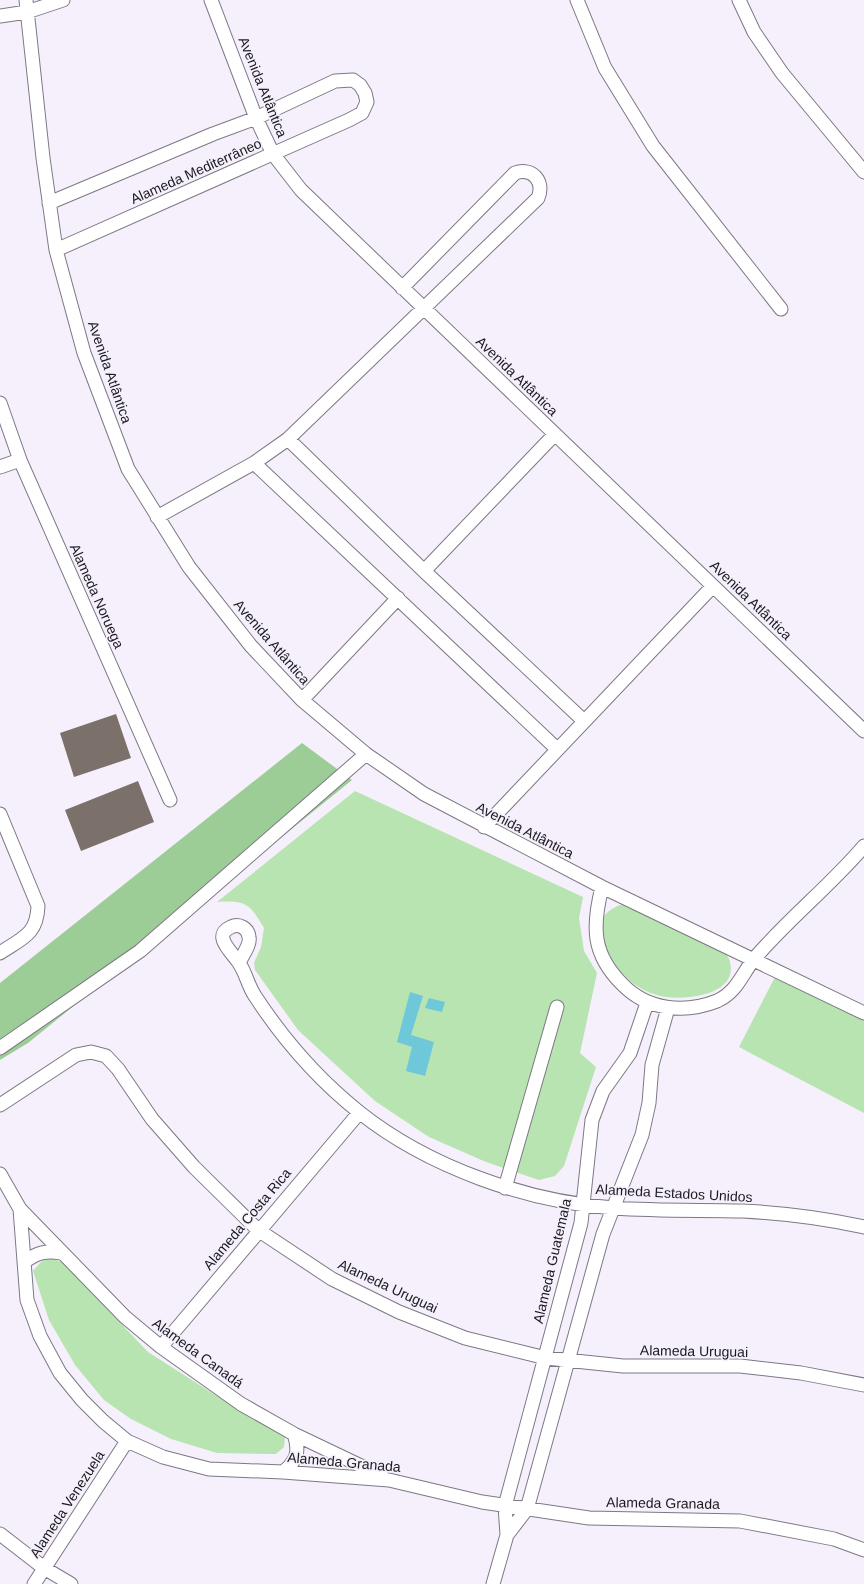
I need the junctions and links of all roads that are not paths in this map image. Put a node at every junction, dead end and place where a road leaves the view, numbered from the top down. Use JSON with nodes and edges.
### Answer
{"nodes":[{"id":1,"x":63,"y":0,"type":"edge"},
{"id":2,"x":211,"y":0,"type":"edge"},
{"id":3,"x":577,"y":0,"type":"edge"},
{"id":4,"x":739,"y":0,"type":"edge"},
{"id":5,"x":27,"y":6,"type":"edge"},
{"id":6,"x":0,"y":16,"type":"edge"},
{"id":7,"x":256,"y":118,"type":"junction"},
{"id":8,"x":273,"y":154,"type":"junction"},
{"id":9,"x":864,"y":172,"type":"edge"},
{"id":10,"x":49,"y":203,"type":"junction"},
{"id":11,"x":56,"y":250,"type":"junction"},
{"id":12,"x":402,"y":288,"type":"junction"},
{"id":13,"x":425,"y":309,"type":"junction"},
{"id":14,"x":781,"y":309,"type":"dead end"},
{"id":15,"x":0,"y":403,"type":"edge"},
{"id":16,"x":555,"y":434,"type":"junction"},
{"id":17,"x":288,"y":439,"type":"junction"},
{"id":18,"x":20,"y":460,"type":"junction"},
{"id":19,"x":254,"y":463,"type":"junction"},
{"id":20,"x":0,"y":467,"type":"edge"},
{"id":21,"x":157,"y":517,"type":"junction"},
{"id":22,"x":424,"y":571,"type":"junction"},
{"id":23,"x":713,"y":586,"type":"junction"},
{"id":24,"x":398,"y":598,"type":"junction"},
{"id":25,"x":302,"y":700,"type":"junction"},
{"id":26,"x":584,"y":721,"type":"junction"},
{"id":27,"x":864,"y":731,"type":"edge"},
{"id":28,"x":557,"y":749,"type":"junction"},
{"id":29,"x":366,"y":754,"type":"junction"},
{"id":30,"x":170,"y":800,"type":"dead end"},
{"id":31,"x":0,"y":814,"type":"edge"},
{"id":32,"x":484,"y":826,"type":"junction"},
{"id":33,"x":864,"y":846,"type":"edge"},
{"id":34,"x":602,"y":887,"type":"junction"},
{"id":35,"x":0,"y":953,"type":"edge"},
{"id":36,"x":753,"y":960,"type":"junction"},
{"id":37,"x":239,"y":963,"type":"dead end"},
{"id":38,"x":648,"y":1003,"type":"junction"},
{"id":39,"x":557,"y":1007,"type":"dead end"},
{"id":40,"x":668,"y":1008,"type":"junction"},
{"id":41,"x":864,"y":1013,"type":"edge"},
{"id":42,"x":0,"y":1048,"type":"edge"},
{"id":43,"x":0,"y":1105,"type":"edge"},
{"id":44,"x":359,"y":1113,"type":"junction"},
{"id":45,"x":0,"y":1174,"type":"edge"},
{"id":46,"x":505,"y":1188,"type":"junction"},
{"id":47,"x":583,"y":1204,"type":"junction"},
{"id":48,"x":612,"y":1208,"type":"junction"},
{"id":49,"x":20,"y":1210,"type":"junction"},
{"id":50,"x":864,"y":1227,"type":"edge"},
{"id":51,"x":258,"y":1230,"type":"junction"},
{"id":52,"x":61,"y":1253,"type":"junction"},
{"id":53,"x":24,"y":1262,"type":"junction"},
{"id":54,"x":161,"y":1347,"type":"junction"},
{"id":55,"x":546,"y":1358,"type":"junction"},
{"id":56,"x":568,"y":1361,"type":"junction"},
{"id":57,"x":864,"y":1384,"type":"edge"},
{"id":58,"x":294,"y":1434,"type":"junction"},
{"id":59,"x":127,"y":1441,"type":"junction"},
{"id":60,"x":282,"y":1472,"type":"junction"},
{"id":61,"x":389,"y":1480,"type":"junction"},
{"id":62,"x":505,"y":1506,"type":"junction"},
{"id":63,"x":527,"y":1510,"type":"junction"},
{"id":64,"x":0,"y":1534,"type":"edge"},
{"id":65,"x":507,"y":1535,"type":"junction"},
{"id":66,"x":864,"y":1550,"type":"edge"},
{"id":67,"x":44,"y":1568,"type":"junction"},
{"id":68,"x":34,"y":1584,"type":"edge"},
{"id":69,"x":72,"y":1584,"type":"edge"},
{"id":70,"x":493,"y":1584,"type":"edge"}],
"edges":[{"from":1,"to":5,"type":"street"},
{"from":2,"to":7,"type":"street","name":"Avenida Atlântica"},
{"from":3,"to":14,"type":"street"},
{"from":4,"to":9,"type":"street"},
{"from":5,"to":6,"type":"street"},
{"from":5,"to":10,"type":"street","name":"Avenida Atlântica"},
{"from":7,"to":8,"type":"street","name":"Avenida Atlântica"},
{"from":7,"to":8,"type":"street","name":"Alameda Mediterrâneo"},
{"from":7,"to":10,"type":"street","name":"Alameda Mediterrâneo"},
{"from":8,"to":11,"type":"street","name":"Alameda Mediterrâneo"},
{"from":8,"to":12,"type":"street","name":"Avenida Atlântica"},
{"from":10,"to":11,"type":"street","name":"Avenida Atlântica"},
{"from":11,"to":21,"type":"street","name":"Avenida Atlântica"},
{"from":12,"to":13,"type":"street","name":"Avenida Atlântica"},
{"from":12,"to":13,"type":"street"},
{"from":13,"to":16,"type":"street","name":"Avenida Atlântica"},
{"from":13,"to":17,"type":"street"},
{"from":15,"to":18,"type":"street","name":"Alameda Noruega"},
{"from":16,"to":22,"type":"street"},
{"from":16,"to":23,"type":"street","name":"Avenida Atlântica"},
{"from":17,"to":19,"type":"street"},
{"from":17,"to":22,"type":"street"},
{"from":18,"to":20,"type":"street"},
{"from":18,"to":30,"type":"street","name":"Alameda Noruega"},
{"from":19,"to":21,"type":"street"},
{"from":19,"to":24,"type":"street"},
{"from":21,"to":25,"type":"street","name":"Avenida Atlântica"},
{"from":22,"to":26,"type":"street"},
{"from":23,"to":26,"type":"street"},
{"from":23,"to":27,"type":"street","name":"Avenida Atlântica"},
{"from":24,"to":25,"type":"street"},
{"from":24,"to":28,"type":"street"},
{"from":25,"to":29,"type":"street","name":"Avenida Atlântica"},
{"from":26,"to":28,"type":"street"},
{"from":28,"to":32,"type":"street"},
{"from":29,"to":32,"type":"street","name":"Avenida Atlântica"},
{"from":29,"to":42,"type":"street"},
{"from":31,"to":35,"type":"street"},
{"from":32,"to":34,"type":"street","name":"Avenida Atlântica"},
{"from":33,"to":36,"type":"street"},
{"from":34,"to":36,"type":"street","name":"Avenida Atlântica"},
{"from":34,"to":38,"type":"street"},
{"from":36,"to":40,"type":"street"},
{"from":36,"to":41,"type":"street","name":"Avenida Atlântica"},
{"from":37,"to":44,"type":"street","name":"Alameda Estados Unidos"},
{"from":38,"to":40,"type":"street"},
{"from":38,"to":47,"type":"street","name":"Alameda Guatemala"},
{"from":39,"to":46,"type":"street"},
{"from":40,"to":48,"type":"street","name":"Alameda Guatemala"},
{"from":43,"to":51,"type":"street","name":"Alameda Uruguai"},
{"from":44,"to":46,"type":"street","name":"Alameda Estados Unidos"},
{"from":44,"to":51,"type":"street","name":"Alameda Costa Rica"},
{"from":45,"to":49,"type":"street","name":"Alameda Granada"},
{"from":46,"to":47,"type":"street","name":"Alameda Estados Unidos"},
{"from":47,"to":48,"type":"street","name":"Alameda Estados Unidos"},
{"from":47,"to":55,"type":"street","name":"Alameda Guatemala"},
{"from":48,"to":50,"type":"street","name":"Alameda Estados Unidos"},
{"from":48,"to":56,"type":"street","name":"Alameda Guatemala"},
{"from":49,"to":52,"type":"street","name":"Alameda Canadá"},
{"from":49,"to":53,"type":"street","name":"Alameda Granada"},
{"from":51,"to":54,"type":"street","name":"Alameda Costa Rica"},
{"from":51,"to":55,"type":"street","name":"Alameda Uruguai"},
{"from":52,"to":53,"type":"street"},
{"from":52,"to":54,"type":"street","name":"Alameda Canadá"},
{"from":53,"to":59,"type":"street","name":"Alameda Granada"},
{"from":54,"to":58,"type":"street","name":"Alameda Canadá"},
{"from":55,"to":56,"type":"street","name":"Alameda Uruguai"},
{"from":55,"to":62,"type":"street","name":"Alameda Guatemala"},
{"from":56,"to":57,"type":"street","name":"Alameda Uruguai"},
{"from":56,"to":63,"type":"street","name":"Alameda Guatemala"},
{"from":58,"to":60,"type":"street"},
{"from":58,"to":61,"type":"street","name":"Alameda Canadá"},
{"from":59,"to":60,"type":"street","name":"Alameda Granada"},
{"from":59,"to":67,"type":"street","name":"Alameda Venezuela"},
{"from":60,"to":61,"type":"street","name":"Alameda Granada"},
{"from":61,"to":62,"type":"street","name":"Alameda Granada"},
{"from":62,"to":63,"type":"street","name":"Alameda Granada"},
{"from":62,"to":65,"type":"street","name":"Alameda Guatemala"},
{"from":63,"to":65,"type":"street","name":"Alameda Guatemala"},
{"from":63,"to":66,"type":"street","name":"Alameda Granada"},
{"from":64,"to":67,"type":"street"},
{"from":65,"to":70,"type":"street","name":"Alameda Guatemala"},
{"from":67,"to":68,"type":"street","name":"Alameda Venezuela"},
{"from":67,"to":69,"type":"street"}]}
